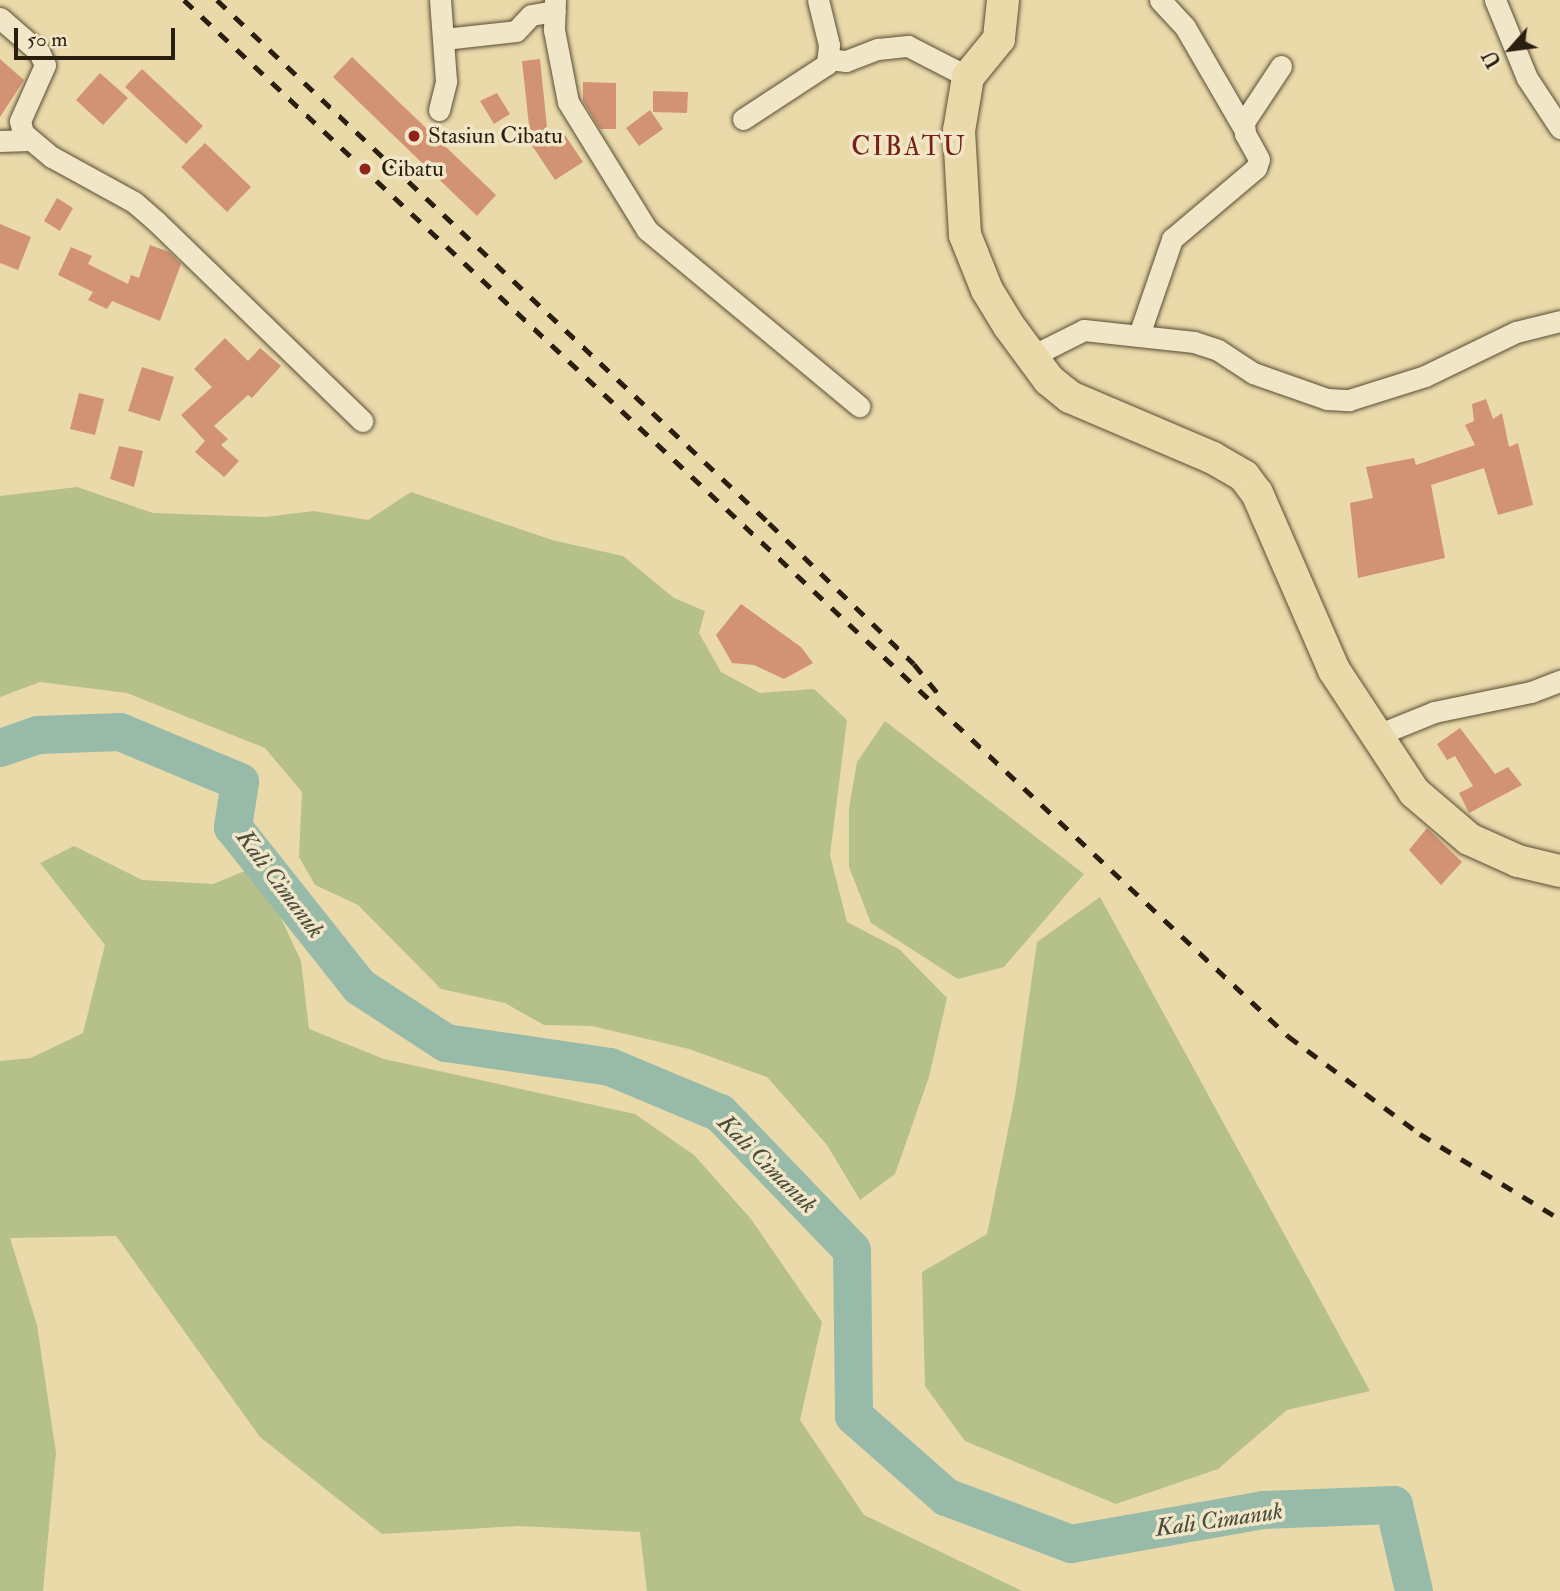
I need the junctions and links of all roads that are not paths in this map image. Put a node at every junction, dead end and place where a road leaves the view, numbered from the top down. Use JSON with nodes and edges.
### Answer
{"nodes":[{"id":1,"x":440,"y":0,"type":"edge"},
{"id":2,"x":818,"y":0,"type":"edge"},
{"id":3,"x":1003,"y":0,"type":"edge"},
{"id":4,"x":1160,"y":0,"type":"edge"},
{"id":5,"x":1495,"y":0,"type":"edge"},
{"id":6,"x":555,"y":6,"type":"edge"},
{"id":7,"x":0,"y":18,"type":"edge"},
{"id":8,"x":444,"y":39,"type":"junction"},
{"id":9,"x":829,"y":59,"type":"junction"},
{"id":10,"x":1281,"y":66,"type":"dead end"},
{"id":11,"x":968,"y":77,"type":"junction"},
{"id":12,"x":439,"y":110,"type":"dead end"},
{"id":13,"x":743,"y":119,"type":"dead end"},
{"id":14,"x":1243,"y":127,"type":"junction"},
{"id":15,"x":1560,"y":128,"type":"edge"},
{"id":16,"x":30,"y":140,"type":"junction"},
{"id":17,"x":0,"y":141,"type":"edge"},
{"id":18,"x":1560,"y":321,"type":"edge"},
{"id":19,"x":1139,"y":335,"type":"junction"},
{"id":20,"x":1030,"y":357,"type":"junction"},
{"id":21,"x":859,"y":406,"type":"dead end"},
{"id":22,"x":362,"y":421,"type":"dead end"},
{"id":23,"x":1560,"y":681,"type":"edge"},
{"id":24,"x":1375,"y":736,"type":"junction"},
{"id":25,"x":1560,"y":871,"type":"edge"}],
"edges":[{"from":1,"to":8,"type":"street"},
{"from":2,"to":9,"type":"street"},
{"from":3,"to":11,"type":"main road"},
{"from":4,"to":14,"type":"street"},
{"from":5,"to":15,"type":"street"},
{"from":6,"to":8,"type":"street"},
{"from":6,"to":21,"type":"street"},
{"from":7,"to":16,"type":"street"},
{"from":8,"to":12,"type":"street"},
{"from":9,"to":11,"type":"street"},
{"from":9,"to":13,"type":"street"},
{"from":10,"to":14,"type":"street"},
{"from":11,"to":20,"type":"main road"},
{"from":14,"to":19,"type":"street"},
{"from":16,"to":17,"type":"street"},
{"from":16,"to":22,"type":"street"},
{"from":18,"to":19,"type":"street"},
{"from":19,"to":20,"type":"street"},
{"from":20,"to":24,"type":"main road"},
{"from":23,"to":24,"type":"street"},
{"from":24,"to":25,"type":"main road"}]}
